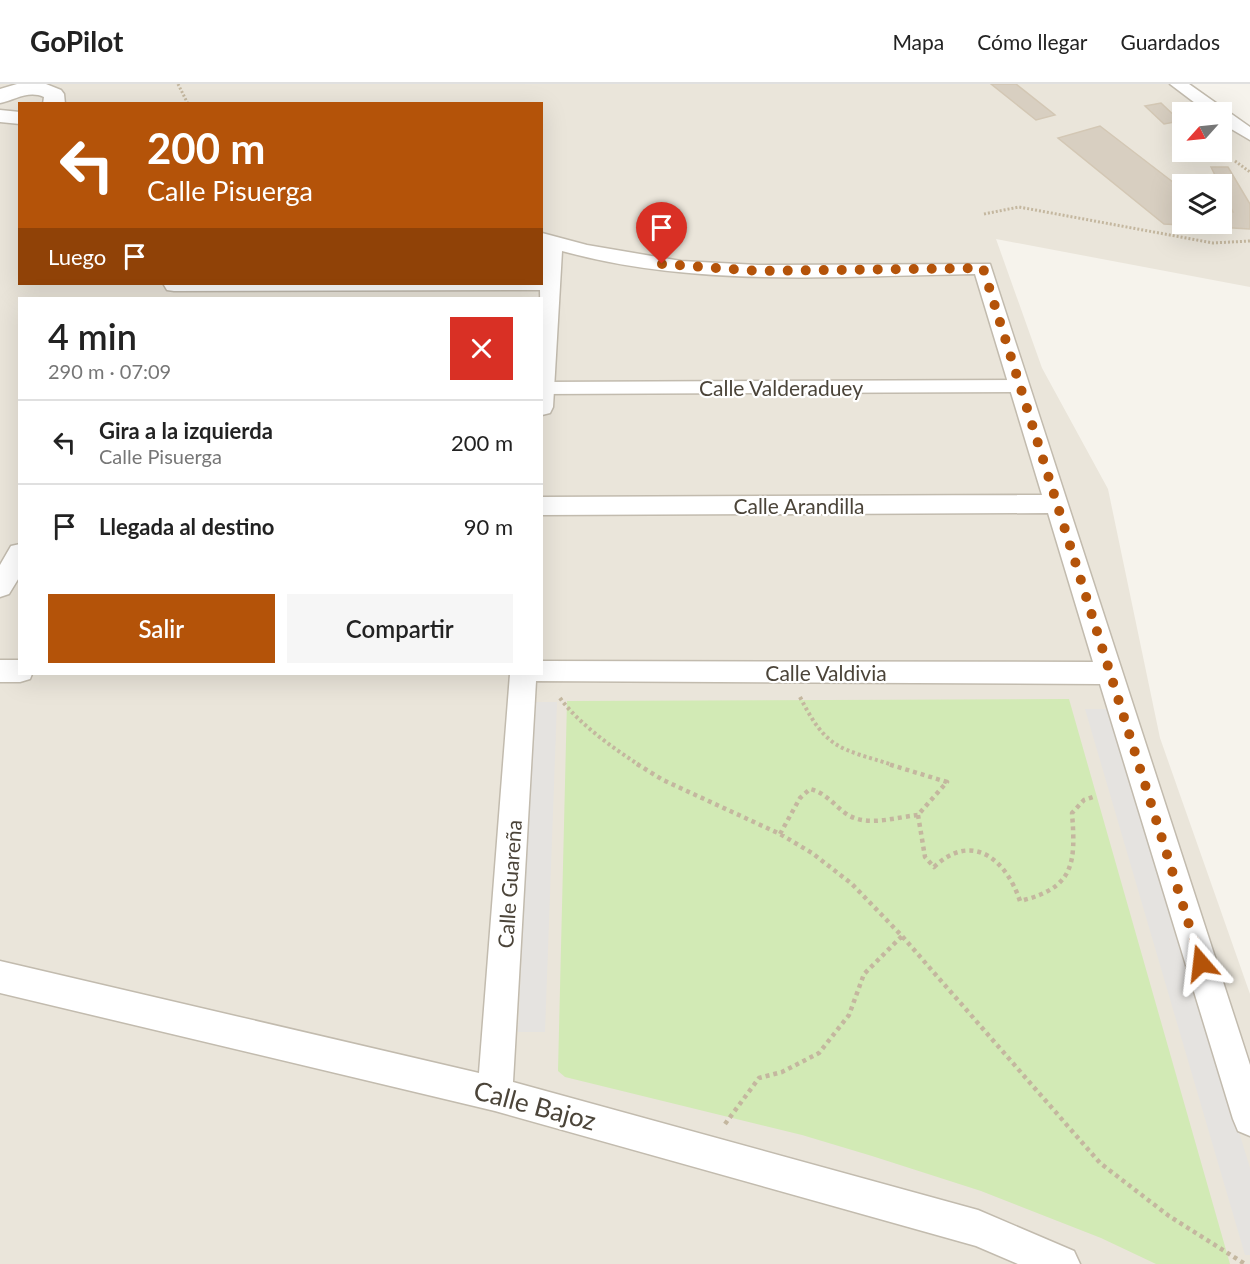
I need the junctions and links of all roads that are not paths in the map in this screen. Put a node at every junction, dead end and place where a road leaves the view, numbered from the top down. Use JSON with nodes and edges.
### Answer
{"nodes":[{"id":1,"x":1178,"y":84,"type":"edge"},
{"id":2,"x":3,"y":94,"type":"edge"},
{"id":3,"x":55,"y":94,"type":"edge"},
{"id":4,"x":1203,"y":102,"type":"edge"},
{"id":5,"x":1232,"y":123,"type":"edge"},
{"id":6,"x":1250,"y":135,"type":"edge"},
{"id":7,"x":547,"y":240,"type":"edge"},
{"id":8,"x":543,"y":284,"type":"edge"},
{"id":9,"x":550,"y":284,"type":"junction"},
{"id":10,"x":474,"y":285,"type":"edge"},
{"id":11,"x":172,"y":289,"type":"edge"},
{"id":12,"x":543,"y":381,"type":"edge"},
{"id":13,"x":1020,"y":386,"type":"junction"},
{"id":14,"x":543,"y":395,"type":"edge"},
{"id":15,"x":1057,"y":504,"type":"junction"},
{"id":16,"x":543,"y":506,"type":"edge"},
{"id":17,"x":18,"y":556,"type":"edge"},
{"id":18,"x":0,"y":587,"type":"edge"},
{"id":19,"x":0,"y":671,"type":"edge"},
{"id":20,"x":18,"y":671,"type":"edge"},
{"id":21,"x":543,"y":672,"type":"edge"},
{"id":22,"x":1110,"y":673,"type":"junction"},
{"id":23,"x":523,"y":685,"type":"edge"},
{"id":24,"x":0,"y":977,"type":"edge"},
{"id":25,"x":495,"y":1094,"type":"junction"},
{"id":26,"x":1250,"y":1119,"type":"edge"},
{"id":27,"x":1061,"y":1264,"type":"edge"}],
"edges":[{"from":1,"to":4,"type":"street"},
{"from":2,"to":3,"type":"street"},
{"from":5,"to":6,"type":"street"},
{"from":7,"to":9,"type":"street"},
{"from":7,"to":13,"type":"street"},
{"from":8,"to":9,"type":"street"},
{"from":9,"to":12,"type":"street"},
{"from":10,"to":11,"type":"street"},
{"from":13,"to":14,"type":"street","name":"Calle Valderaduey"},
{"from":13,"to":15,"type":"street"},
{"from":15,"to":16,"type":"street","name":"Calle Arandilla"},
{"from":15,"to":22,"type":"street"},
{"from":17,"to":18,"type":"street"},
{"from":19,"to":20,"type":"street"},
{"from":21,"to":22,"type":"street","name":"Calle Valdivia"},
{"from":22,"to":26,"type":"street"},
{"from":23,"to":25,"type":"street","name":"Calle Guareña"},
{"from":24,"to":25,"type":"street","name":"Calle Bajoz"},
{"from":25,"to":27,"type":"street","name":"Calle Bajoz"}]}
